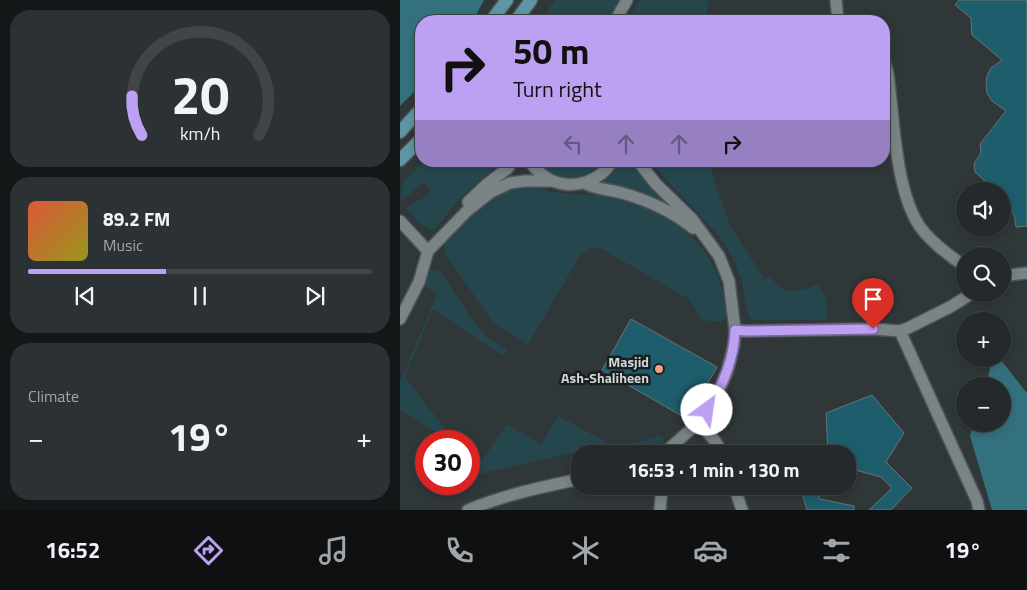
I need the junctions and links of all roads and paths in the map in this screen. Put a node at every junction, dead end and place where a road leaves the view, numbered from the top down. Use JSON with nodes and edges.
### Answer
{"nodes":[{"id":1,"x":507,"y":0,"type":"edge"},
{"id":2,"x":531,"y":0,"type":"edge"},
{"id":3,"x":627,"y":0,"type":"edge"},
{"id":4,"x":836,"y":0,"type":"edge"},
{"id":5,"x":496,"y":15,"type":"edge"},
{"id":6,"x":520,"y":15,"type":"edge"},
{"id":7,"x":618,"y":15,"type":"edge"},
{"id":8,"x":837,"y":15,"type":"edge"},
{"id":9,"x":890,"y":90,"type":"edge"},
{"id":10,"x":415,"y":115,"type":"edge"},
{"id":11,"x":400,"y":132,"type":"edge"},
{"id":12,"x":415,"y":145,"type":"edge"},
{"id":13,"x":400,"y":160,"type":"edge"},
{"id":14,"x":508,"y":167,"type":"edge"},
{"id":15,"x":534,"y":167,"type":"edge"},
{"id":16,"x":608,"y":167,"type":"edge"},
{"id":17,"x":643,"y":167,"type":"edge"},
{"id":18,"x":554,"y":182,"type":"junction"},
{"id":19,"x":584,"y":183,"type":"junction"},
{"id":20,"x":400,"y":221,"type":"edge"},
{"id":21,"x":440,"y":237,"type":"junction"},
{"id":22,"x":708,"y":240,"type":"junction"},
{"id":23,"x":428,"y":251,"type":"junction"},
{"id":24,"x":956,"y":259,"type":"edge"},
{"id":25,"x":1027,"y":274,"type":"edge"},
{"id":26,"x":1011,"y":275,"type":"edge"},
{"id":27,"x":958,"y":302,"type":"edge"},
{"id":28,"x":400,"y":319,"type":"edge"},
{"id":29,"x":735,"y":330,"type":"junction"},
{"id":30,"x":900,"y":331,"type":"junction"},
{"id":31,"x":698,"y":423,"type":"junction"},
{"id":32,"x":673,"y":445,"type":"edge"},
{"id":33,"x":718,"y":445,"type":"edge"},
{"id":34,"x":571,"y":481,"type":"edge"},
{"id":35,"x":661,"y":495,"type":"edge"},
{"id":36,"x":737,"y":495,"type":"edge"},
{"id":37,"x":468,"y":510,"type":"edge"},
{"id":38,"x":660,"y":510,"type":"edge"},
{"id":39,"x":742,"y":510,"type":"edge"},
{"id":40,"x":979,"y":510,"type":"edge"}],
"edges":[{"from":1,"to":5,"type":"main road"},
{"from":2,"to":6,"type":"main road"},
{"from":3,"to":7,"type":"street"},
{"from":4,"to":8,"type":"street"},
{"from":9,"to":24,"type":"street"},
{"from":10,"to":11,"type":"main road"},
{"from":12,"to":13,"type":"main road"},
{"from":14,"to":21,"type":"street"},
{"from":15,"to":18,"type":"street"},
{"from":16,"to":19,"type":"street"},
{"from":17,"to":22,"type":"street"},
{"from":18,"to":19,"type":"street"},
{"from":18,"to":21,"type":"street"},
{"from":19,"to":22,"type":"street"},
{"from":20,"to":23,"type":"street"},
{"from":21,"to":23,"type":"street"},
{"from":22,"to":29,"type":"street"},
{"from":23,"to":28,"type":"street"},
{"from":25,"to":26,"type":"street"},
{"from":27,"to":30,"type":"street"},
{"from":29,"to":30,"type":"street"},
{"from":29,"to":31,"type":"street"},
{"from":30,"to":40,"type":"street"},
{"from":31,"to":32,"type":"street"},
{"from":31,"to":33,"type":"street"},
{"from":34,"to":37,"type":"street"},
{"from":35,"to":38,"type":"street"},
{"from":36,"to":39,"type":"street"}]}
